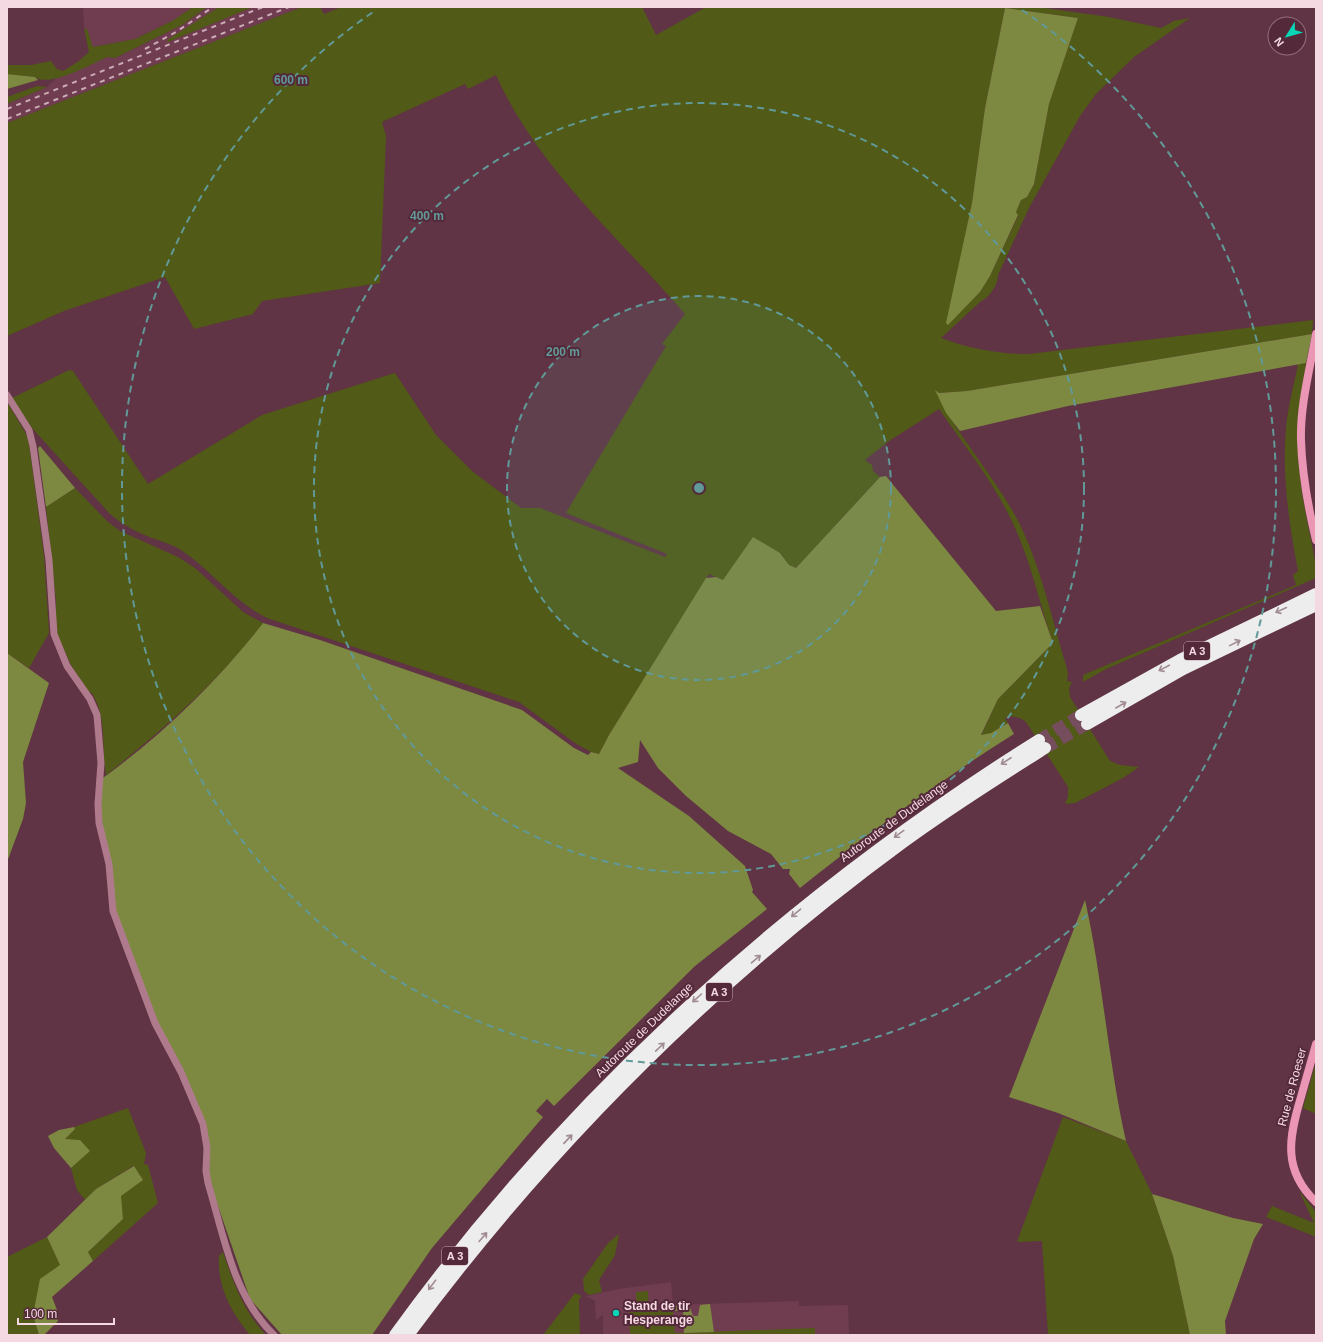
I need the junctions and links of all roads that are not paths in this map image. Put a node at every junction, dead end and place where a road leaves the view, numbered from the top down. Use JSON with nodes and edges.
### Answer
{"nodes":[{"id":1,"x":1316,"y":334,"type":"edge"},
{"id":2,"x":7,"y":395,"type":"edge"},
{"id":3,"x":1316,"y":540,"type":"edge"},
{"id":4,"x":1316,"y":594,"type":"edge"},
{"id":5,"x":1316,"y":605,"type":"edge"},
{"id":6,"x":1316,"y":1044,"type":"edge"},
{"id":7,"x":1316,"y":1202,"type":"edge"},
{"id":8,"x":274,"y":1335,"type":"edge"},
{"id":9,"x":395,"y":1335,"type":"edge"},
{"id":10,"x":408,"y":1335,"type":"edge"}],
"edges":[{"from":1,"to":3,"type":"main road"},
{"from":2,"to":8,"type":"street"},
{"from":4,"to":5,"type":"highway","number":"A 3","one_way":true},
{"from":6,"to":7,"type":"main road","name":"Rue de Roeser"},
{"from":10,"to":9,"type":"highway","name":"Autoroute de Dudelange","number":"A 3","one_way":true}]}
